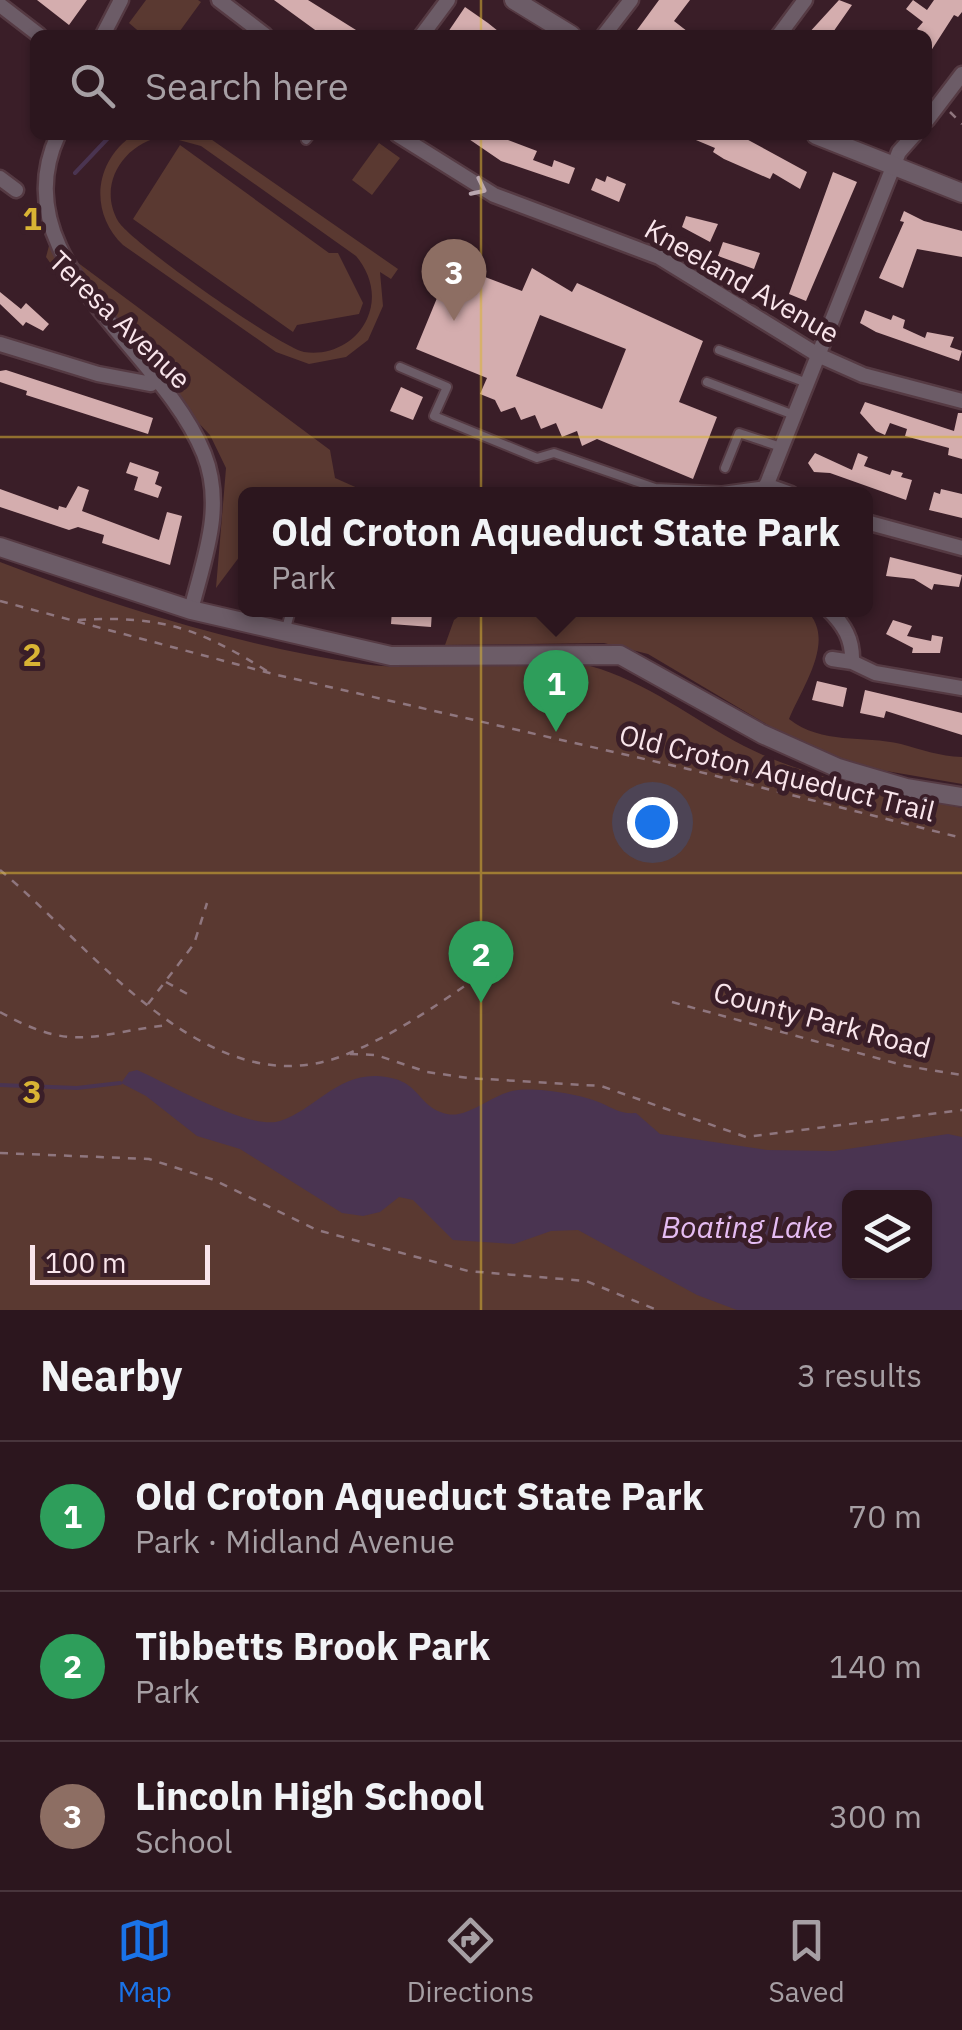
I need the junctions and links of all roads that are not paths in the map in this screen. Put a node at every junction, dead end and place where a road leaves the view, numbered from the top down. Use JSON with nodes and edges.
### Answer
{"nodes":[{"id":1,"x":121,"y":0,"type":"edge"},
{"id":2,"x":219,"y":0,"type":"edge"},
{"id":3,"x":448,"y":0,"type":"edge"},
{"id":4,"x":514,"y":0,"type":"edge"},
{"id":5,"x":631,"y":0,"type":"edge"},
{"id":6,"x":805,"y":0,"type":"edge"},
{"id":7,"x":0,"y":6,"type":"edge"},
{"id":8,"x":32,"y":30,"type":"edge"},
{"id":9,"x":106,"y":30,"type":"edge"},
{"id":10,"x":258,"y":30,"type":"edge"},
{"id":11,"x":426,"y":30,"type":"edge"},
{"id":12,"x":564,"y":30,"type":"edge"},
{"id":13,"x":608,"y":30,"type":"edge"},
{"id":14,"x":782,"y":30,"type":"edge"},
{"id":15,"x":962,"y":74,"type":"edge"},
{"id":16,"x":932,"y":113,"type":"edge"},
{"id":17,"x":53,"y":140,"type":"edge"},
{"id":18,"x":406,"y":140,"type":"edge"},
{"id":19,"x":829,"y":140,"type":"edge"},
{"id":20,"x":911,"y":140,"type":"edge"},
{"id":21,"x":34,"y":158,"type":"dead end"},
{"id":22,"x":894,"y":166,"type":"junction"},
{"id":23,"x":0,"y":178,"type":"edge"},
{"id":24,"x":17,"y":191,"type":"dead end"},
{"id":25,"x":962,"y":194,"type":"edge"},
{"id":26,"x":95,"y":332,"type":"dead end"},
{"id":27,"x":0,"y":344,"type":"edge"},
{"id":28,"x":719,"y":350,"type":"dead end"},
{"id":29,"x":818,"y":355,"type":"junction"},
{"id":30,"x":400,"y":367,"type":"dead end"},
{"id":31,"x":707,"y":382,"type":"dead end"},
{"id":32,"x":807,"y":383,"type":"junction"},
{"id":33,"x":152,"y":384,"type":"junction"},
{"id":34,"x":962,"y":401,"type":"edge"},
{"id":35,"x":794,"y":415,"type":"junction"},
{"id":36,"x":781,"y":447,"type":"junction"},
{"id":37,"x":725,"y":468,"type":"dead end"},
{"id":38,"x":652,"y":487,"type":"edge"},
{"id":39,"x":765,"y":487,"type":"edge"},
{"id":40,"x":873,"y":524,"type":"edge"},
{"id":41,"x":0,"y":547,"type":"edge"},
{"id":42,"x":962,"y":548,"type":"edge"},
{"id":43,"x":192,"y":610,"type":"junction"},
{"id":44,"x":289,"y":617,"type":"edge"},
{"id":45,"x":836,"y":617,"type":"edge"},
{"id":46,"x":285,"y":632,"type":"junction"},
{"id":47,"x":832,"y":659,"type":"dead end"},
{"id":48,"x":852,"y":662,"type":"junction"},
{"id":49,"x":962,"y":688,"type":"edge"},
{"id":50,"x":962,"y":796,"type":"edge"}],
"edges":[{"from":1,"to":9,"type":"street"},
{"from":2,"to":10,"type":"street"},
{"from":3,"to":11,"type":"street"},
{"from":4,"to":12,"type":"street"},
{"from":5,"to":13,"type":"street"},
{"from":6,"to":14,"type":"street"},
{"from":7,"to":8,"type":"street"},
{"from":15,"to":16,"type":"street"},
{"from":17,"to":21,"type":"street"},
{"from":18,"to":29,"type":"street","name":"Kneeland Avenue","one_way":true},
{"from":19,"to":22,"type":"street"},
{"from":20,"to":22,"type":"street"},
{"from":22,"to":25,"type":"street"},
{"from":22,"to":29,"type":"street"},
{"from":23,"to":24,"type":"street"},
{"from":26,"to":33,"type":"street","name":"Teresa Avenue"},
{"from":27,"to":33,"type":"street"},
{"from":28,"to":32,"type":"lane"},
{"from":29,"to":32,"type":"street"},
{"from":29,"to":34,"type":"street","name":"Kneeland Avenue"},
{"from":30,"to":38,"type":"lane"},
{"from":31,"to":35,"type":"lane"},
{"from":32,"to":35,"type":"street"},
{"from":33,"to":43,"type":"street","name":"Teresa Avenue"},
{"from":35,"to":36,"type":"street"},
{"from":36,"to":37,"type":"lane"},
{"from":36,"to":39,"type":"street"},
{"from":40,"to":42,"type":"street"},
{"from":41,"to":43,"type":"street"},
{"from":43,"to":46,"type":"street"},
{"from":44,"to":46,"type":"lane"},
{"from":45,"to":48,"type":"street"},
{"from":46,"to":50,"type":"street"},
{"from":47,"to":48,"type":"street"},
{"from":48,"to":49,"type":"street"}]}
